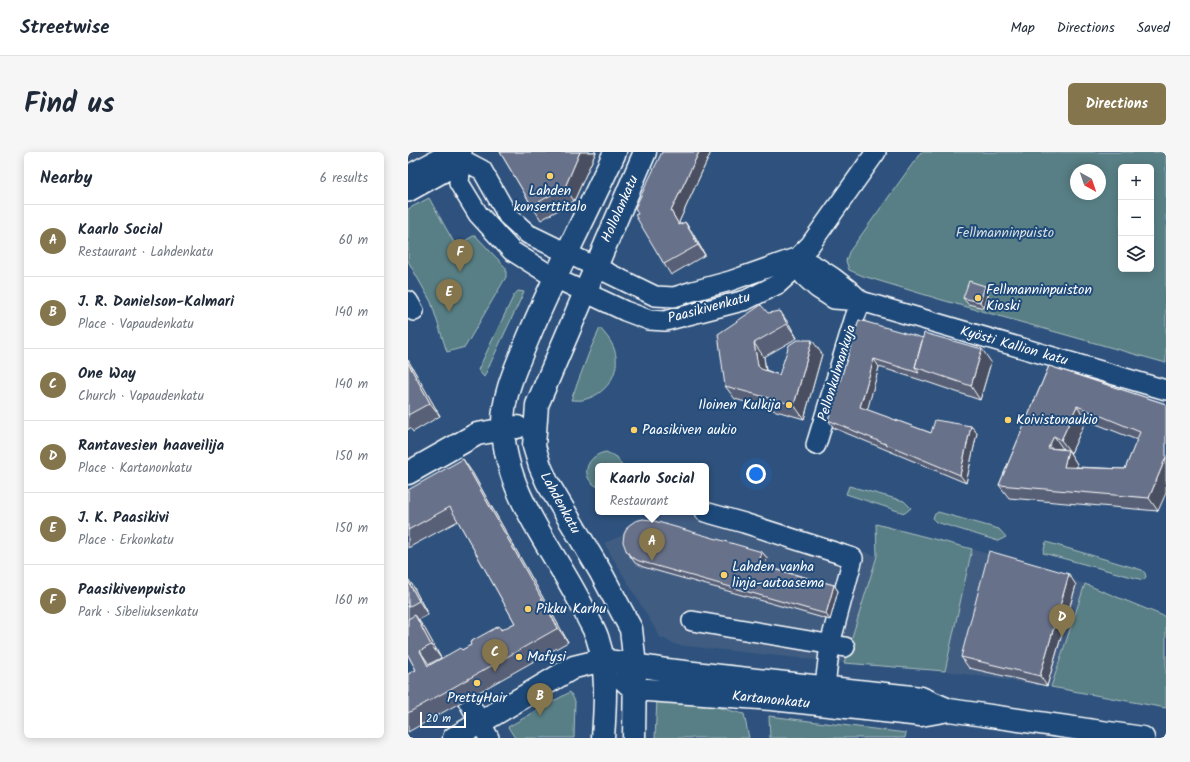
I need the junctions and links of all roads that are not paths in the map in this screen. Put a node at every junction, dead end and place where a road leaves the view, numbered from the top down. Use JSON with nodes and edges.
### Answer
{"nodes":[{"id":1,"x":615,"y":152,"type":"edge"},
{"id":2,"x":645,"y":152,"type":"edge"},
{"id":3,"x":876,"y":152,"type":"edge"},
{"id":4,"x":461,"y":156,"type":"edge"},
{"id":5,"x":408,"y":175,"type":"edge"},
{"id":6,"x":408,"y":192,"type":"edge"},
{"id":7,"x":566,"y":254,"type":"junction"},
{"id":8,"x":798,"y":257,"type":"junction"},
{"id":9,"x":596,"y":267,"type":"junction"},
{"id":10,"x":554,"y":278,"type":"junction"},
{"id":11,"x":586,"y":291,"type":"junction"},
{"id":12,"x":861,"y":301,"type":"junction"},
{"id":13,"x":1166,"y":390,"type":"edge"},
{"id":14,"x":534,"y":425,"type":"junction"},
{"id":15,"x":503,"y":428,"type":"junction"},
{"id":16,"x":816,"y":446,"type":"dead end"},
{"id":17,"x":408,"y":473,"type":"edge"},
{"id":18,"x":709,"y":513,"type":"edge"},
{"id":19,"x":692,"y":621,"type":"dead end"},
{"id":20,"x":838,"y":646,"type":"junction"},
{"id":21,"x":603,"y":660,"type":"junction"},
{"id":22,"x":635,"y":666,"type":"junction"},
{"id":23,"x":634,"y":689,"type":"junction"},
{"id":24,"x":824,"y":696,"type":"junction"},
{"id":25,"x":467,"y":699,"type":"edge"},
{"id":26,"x":485,"y":731,"type":"edge"},
{"id":27,"x":454,"y":738,"type":"edge"},
{"id":28,"x":603,"y":738,"type":"edge"},
{"id":29,"x":634,"y":738,"type":"edge"},
{"id":30,"x":1143,"y":738,"type":"edge"}],
"edges":[{"from":1,"to":7,"type":"main road","name":"Hollolankatu"},
{"from":2,"to":9,"type":"main road","name":"Hollolankatu"},
{"from":3,"to":8,"type":"street","name":"Paasikivenkatu"},
{"from":4,"to":5,"type":"street"},
{"from":4,"to":6,"type":"street"},
{"from":4,"to":7,"type":"street","name":"Paasikivenkatu"},
{"from":4,"to":10,"type":"street","name":"Paasikivenkatu"},
{"from":7,"to":9,"type":"street","name":"Paasikivenkatu"},
{"from":7,"to":10,"type":"main road","name":"Hollolankatu"},
{"from":8,"to":9,"type":"street","name":"Paasikivenkatu"},
{"from":8,"to":11,"type":"street","name":"Paasikivenkatu"},
{"from":8,"to":12,"type":"street","name":"Kyösti Kallion katu"},
{"from":9,"to":11,"type":"main road","name":"Lahdenkatu"},
{"from":10,"to":11,"type":"street","name":"Paasikivenkatu"},
{"from":10,"to":15,"type":"main road","name":"Hollolankatu"},
{"from":11,"to":14,"type":"main road","name":"Lahdenkatu"},
{"from":12,"to":13,"type":"street","name":"Kyösti Kallion katu"},
{"from":12,"to":16,"type":"street","name":"Pellonkulmankuja"},
{"from":14,"to":15,"type":"main road"},
{"from":14,"to":22,"type":"main road","name":"Lahdenkatu"},
{"from":15,"to":17,"type":"main road"},
{"from":15,"to":21,"type":"main road"},
{"from":18,"to":20,"type":"street"},
{"from":19,"to":20,"type":"street"},
{"from":20,"to":24,"type":"street"},
{"from":21,"to":22,"type":"main road","name":"Kartanonkatu"},
{"from":21,"to":23,"type":"main road"},
{"from":21,"to":26,"type":"main road"},
{"from":21,"to":28,"type":"main road"},
{"from":22,"to":23,"type":"main road","name":"Lahdenkatu"},
{"from":22,"to":24,"type":"main road","name":"Kartanonkatu"},
{"from":23,"to":24,"type":"main road","name":"Kartanonkatu"},
{"from":23,"to":29,"type":"main road","name":"Lahdenkatu"},
{"from":24,"to":30,"type":"main road","name":"Kartanonkatu"},
{"from":25,"to":26,"type":"street"},
{"from":26,"to":27,"type":"main road"}]}
